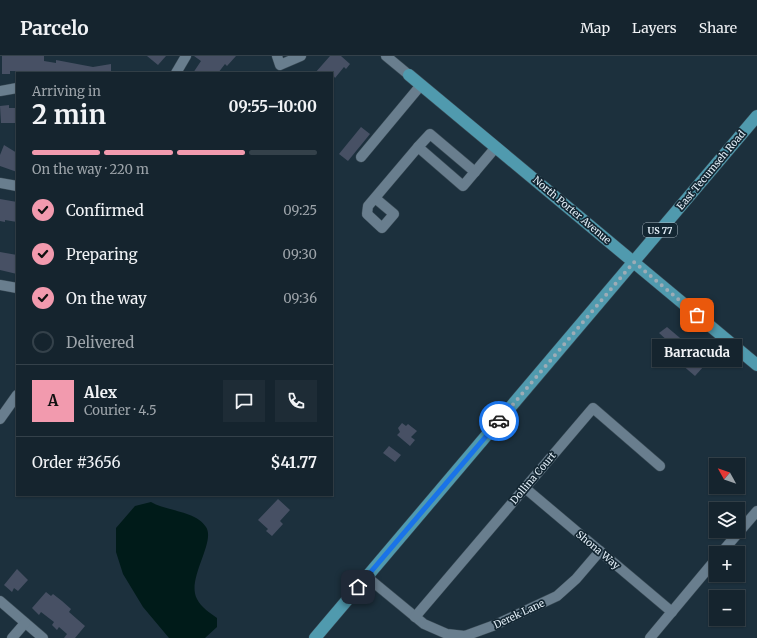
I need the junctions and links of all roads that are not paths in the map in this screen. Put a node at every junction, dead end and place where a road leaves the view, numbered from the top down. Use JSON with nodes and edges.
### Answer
{"nodes":[{"id":1,"x":186,"y":56,"type":"edge"},
{"id":2,"x":301,"y":56,"type":"edge"},
{"id":3,"x":386,"y":56,"type":"edge"},
{"id":4,"x":279,"y":65,"type":"edge"},
{"id":5,"x":177,"y":72,"type":"edge"},
{"id":6,"x":409,"y":75,"type":"joint"},
{"id":7,"x":421,"y":85,"type":"junction"},
{"id":8,"x":16,"y":88,"type":"edge"},
{"id":9,"x":0,"y":91,"type":"edge"},
{"id":10,"x":757,"y":116,"type":"edge"},
{"id":11,"x":418,"y":147,"type":"junction"},
{"id":12,"x":496,"y":147,"type":"junction"},
{"id":13,"x":361,"y":157,"type":"dead end"},
{"id":14,"x":475,"y":172,"type":"junction"},
{"id":15,"x":0,"y":183,"type":"edge"},
{"id":16,"x":16,"y":186,"type":"edge"},
{"id":17,"x":375,"y":198,"type":"dead end"},
{"id":18,"x":634,"y":262,"type":"junction"},
{"id":19,"x":0,"y":285,"type":"edge"},
{"id":20,"x":16,"y":288,"type":"edge"},
{"id":21,"x":757,"y":365,"type":"edge"},
{"id":22,"x":16,"y":396,"type":"edge"},
{"id":23,"x":0,"y":419,"type":"edge"},
{"id":24,"x":660,"y":466,"type":"dead end"},
{"id":25,"x":525,"y":488,"type":"junction"},
{"id":26,"x":757,"y":511,"type":"edge"},
{"id":27,"x":727,"y":546,"type":"edge"},
{"id":28,"x":600,"y":551,"type":"junction"},
{"id":29,"x":709,"y":567,"type":"edge"},
{"id":30,"x":367,"y":576,"type":"junction"},
{"id":31,"x":0,"y":601,"type":"edge"},
{"id":32,"x":672,"y":612,"type":"junction"},
{"id":33,"x":415,"y":617,"type":"junction"},
{"id":34,"x":25,"y":623,"type":"junction"},
{"id":35,"x":466,"y":637,"type":"edge"},
{"id":36,"x":12,"y":638,"type":"edge"},
{"id":37,"x":43,"y":638,"type":"edge"},
{"id":38,"x":315,"y":638,"type":"edge"},
{"id":39,"x":650,"y":638,"type":"edge"}],
"edges":[{"from":1,"to":5,"type":"street"},
{"from":2,"to":4,"type":"street"},
{"from":3,"to":6,"type":"street","name":"North Porter Avenue"},
{"from":6,"to":7,"type":"main road","name":"North Porter Avenue"},
{"from":7,"to":12,"type":"main road","name":"North Porter Avenue"},
{"from":7,"to":13,"type":"street"},
{"from":8,"to":9,"type":"street"},
{"from":10,"to":18,"type":"main road","name":"East Tecumseh Road","number":"US 77"},
{"from":11,"to":14,"type":"street"},
{"from":11,"to":14,"type":"street"},
{"from":11,"to":17,"type":"street"},
{"from":12,"to":14,"type":"street"},
{"from":12,"to":18,"type":"main road","name":"North Porter Avenue"},
{"from":15,"to":16,"type":"street"},
{"from":18,"to":21,"type":"main road","name":"North Porter Avenue"},
{"from":18,"to":30,"type":"main road","number":"US 77"},
{"from":19,"to":20,"type":"street"},
{"from":22,"to":23,"type":"street"},
{"from":24,"to":25,"type":"street","name":"Dollina Court"},
{"from":25,"to":28,"type":"street","name":"Shona Way"},
{"from":25,"to":33,"type":"street","name":"Dollina Court"},
{"from":26,"to":27,"type":"street"},
{"from":28,"to":32,"type":"street","name":"Shona Way"},
{"from":28,"to":35,"type":"street","name":"Derek Lane"},
{"from":29,"to":32,"type":"street"},
{"from":30,"to":33,"type":"street","name":"Derek Lane"},
{"from":30,"to":38,"type":"main road","number":"US 77"},
{"from":31,"to":34,"type":"street"},
{"from":32,"to":39,"type":"street"},
{"from":33,"to":35,"type":"street","name":"Derek Lane"},
{"from":34,"to":36,"type":"street"},
{"from":34,"to":37,"type":"street"}]}
